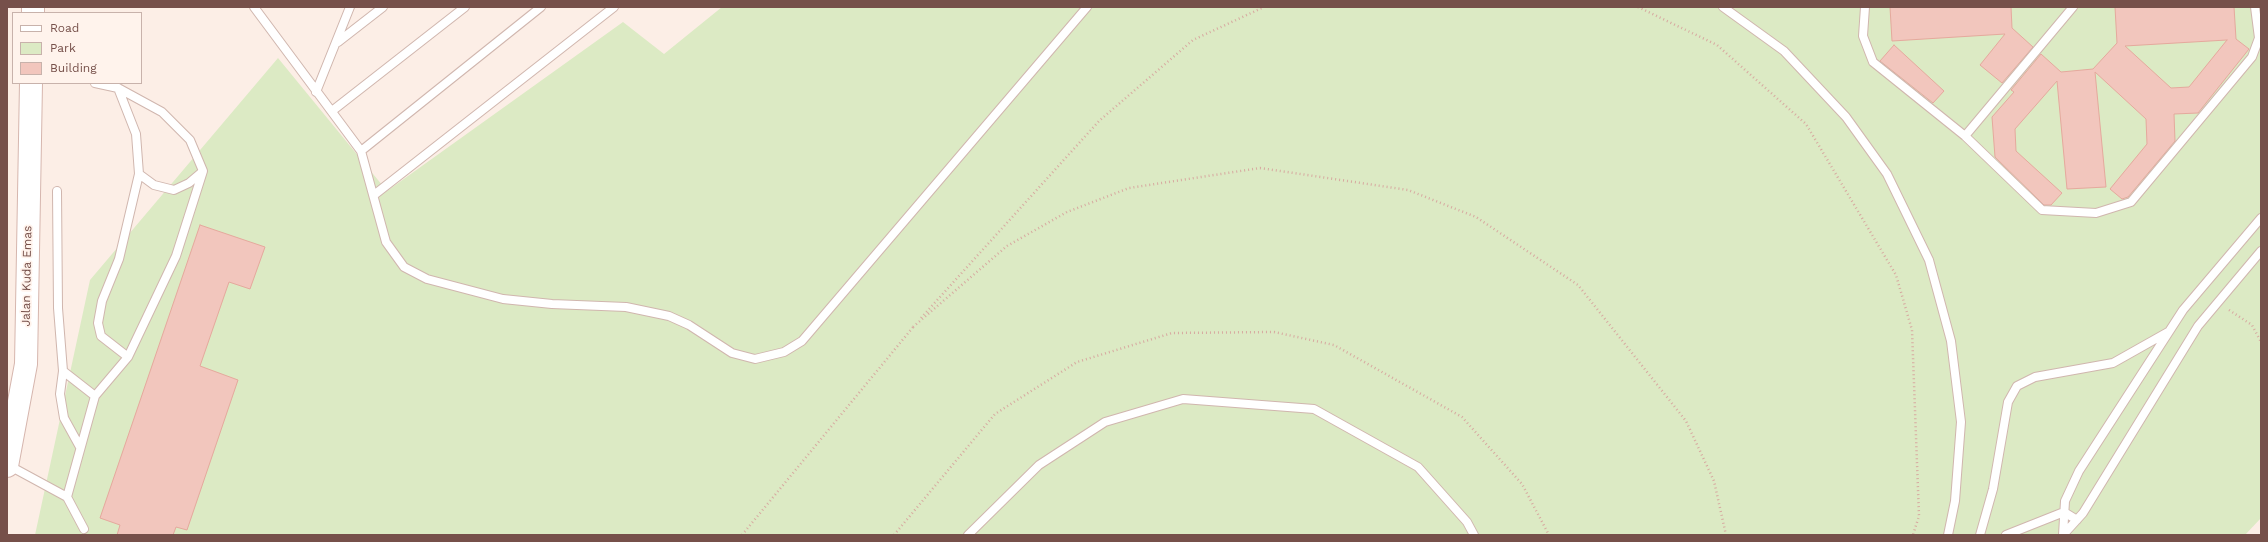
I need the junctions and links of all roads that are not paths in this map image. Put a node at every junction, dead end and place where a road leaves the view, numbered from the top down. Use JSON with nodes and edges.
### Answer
{"nodes":[{"id":1,"x":254,"y":7,"type":"edge"},
{"id":2,"x":350,"y":7,"type":"edge"},
{"id":3,"x":383,"y":7,"type":"edge"},
{"id":4,"x":466,"y":7,"type":"edge"},
{"id":5,"x":541,"y":7,"type":"edge"},
{"id":6,"x":614,"y":7,"type":"edge"},
{"id":7,"x":1088,"y":7,"type":"edge"},
{"id":8,"x":1723,"y":7,"type":"edge"},
{"id":9,"x":1865,"y":7,"type":"edge"},
{"id":10,"x":2073,"y":7,"type":"edge"},
{"id":11,"x":2255,"y":7,"type":"edge"},
{"id":12,"x":336,"y":43,"type":"junction"},
{"id":13,"x":32,"y":84,"type":"edge"},
{"id":14,"x":100,"y":84,"type":"edge"},
{"id":15,"x":118,"y":88,"type":"junction"},
{"id":16,"x":316,"y":92,"type":"junction"},
{"id":17,"x":332,"y":111,"type":"junction"},
{"id":18,"x":1965,"y":136,"type":"junction"},
{"id":19,"x":361,"y":151,"type":"junction"},
{"id":20,"x":203,"y":171,"type":"junction"},
{"id":21,"x":139,"y":174,"type":"junction"},
{"id":22,"x":57,"y":191,"type":"dead end"},
{"id":23,"x":374,"y":195,"type":"junction"},
{"id":24,"x":2261,"y":218,"type":"edge"},
{"id":25,"x":2261,"y":251,"type":"edge"},
{"id":26,"x":2170,"y":330,"type":"junction"},
{"id":27,"x":128,"y":357,"type":"junction"},
{"id":28,"x":63,"y":371,"type":"junction"},
{"id":29,"x":95,"y":396,"type":"junction"},
{"id":30,"x":80,"y":447,"type":"junction"},
{"id":31,"x":7,"y":465,"type":"edge"},
{"id":32,"x":67,"y":497,"type":"junction"},
{"id":33,"x":2064,"y":512,"type":"junction"},
{"id":34,"x":2077,"y":520,"type":"junction"},
{"id":35,"x":84,"y":529,"type":"dead end"},
{"id":36,"x":968,"y":535,"type":"edge"},
{"id":37,"x":1474,"y":535,"type":"edge"},
{"id":38,"x":1948,"y":535,"type":"edge"},
{"id":39,"x":1980,"y":535,"type":"edge"},
{"id":40,"x":2006,"y":535,"type":"edge"},
{"id":41,"x":2063,"y":535,"type":"edge"}],
"edges":[{"from":1,"to":16,"type":"lane"},
{"from":2,"to":12,"type":"lane"},
{"from":3,"to":12,"type":"lane"},
{"from":4,"to":17,"type":"lane"},
{"from":5,"to":19,"type":"lane"},
{"from":6,"to":23,"type":"lane"},
{"from":7,"to":23,"type":"lane"},
{"from":8,"to":38,"type":"lane"},
{"from":9,"to":18,"type":"lane"},
{"from":10,"to":18,"type":"lane"},
{"from":11,"to":18,"type":"lane"},
{"from":12,"to":16,"type":"lane"},
{"from":13,"to":31,"type":"street","name":"Jalan Kuda Emas"},
{"from":14,"to":15,"type":"lane"},
{"from":15,"to":20,"type":"lane"},
{"from":15,"to":21,"type":"lane"},
{"from":16,"to":17,"type":"lane"},
{"from":17,"to":19,"type":"lane"},
{"from":19,"to":23,"type":"lane"},
{"from":20,"to":21,"type":"lane"},
{"from":20,"to":27,"type":"lane"},
{"from":21,"to":27,"type":"lane"},
{"from":22,"to":28,"type":"lane"},
{"from":24,"to":26,"type":"lane"},
{"from":25,"to":34,"type":"lane"},
{"from":26,"to":33,"type":"lane"},
{"from":26,"to":39,"type":"lane"},
{"from":27,"to":29,"type":"lane"},
{"from":28,"to":29,"type":"lane"},
{"from":28,"to":30,"type":"lane"},
{"from":29,"to":30,"type":"lane"},
{"from":30,"to":32,"type":"lane"},
{"from":31,"to":32,"type":"lane"},
{"from":32,"to":35,"type":"lane"},
{"from":33,"to":34,"type":"lane"},
{"from":33,"to":40,"type":"lane"},
{"from":33,"to":41,"type":"lane"},
{"from":34,"to":41,"type":"lane"},
{"from":36,"to":37,"type":"lane"}]}
